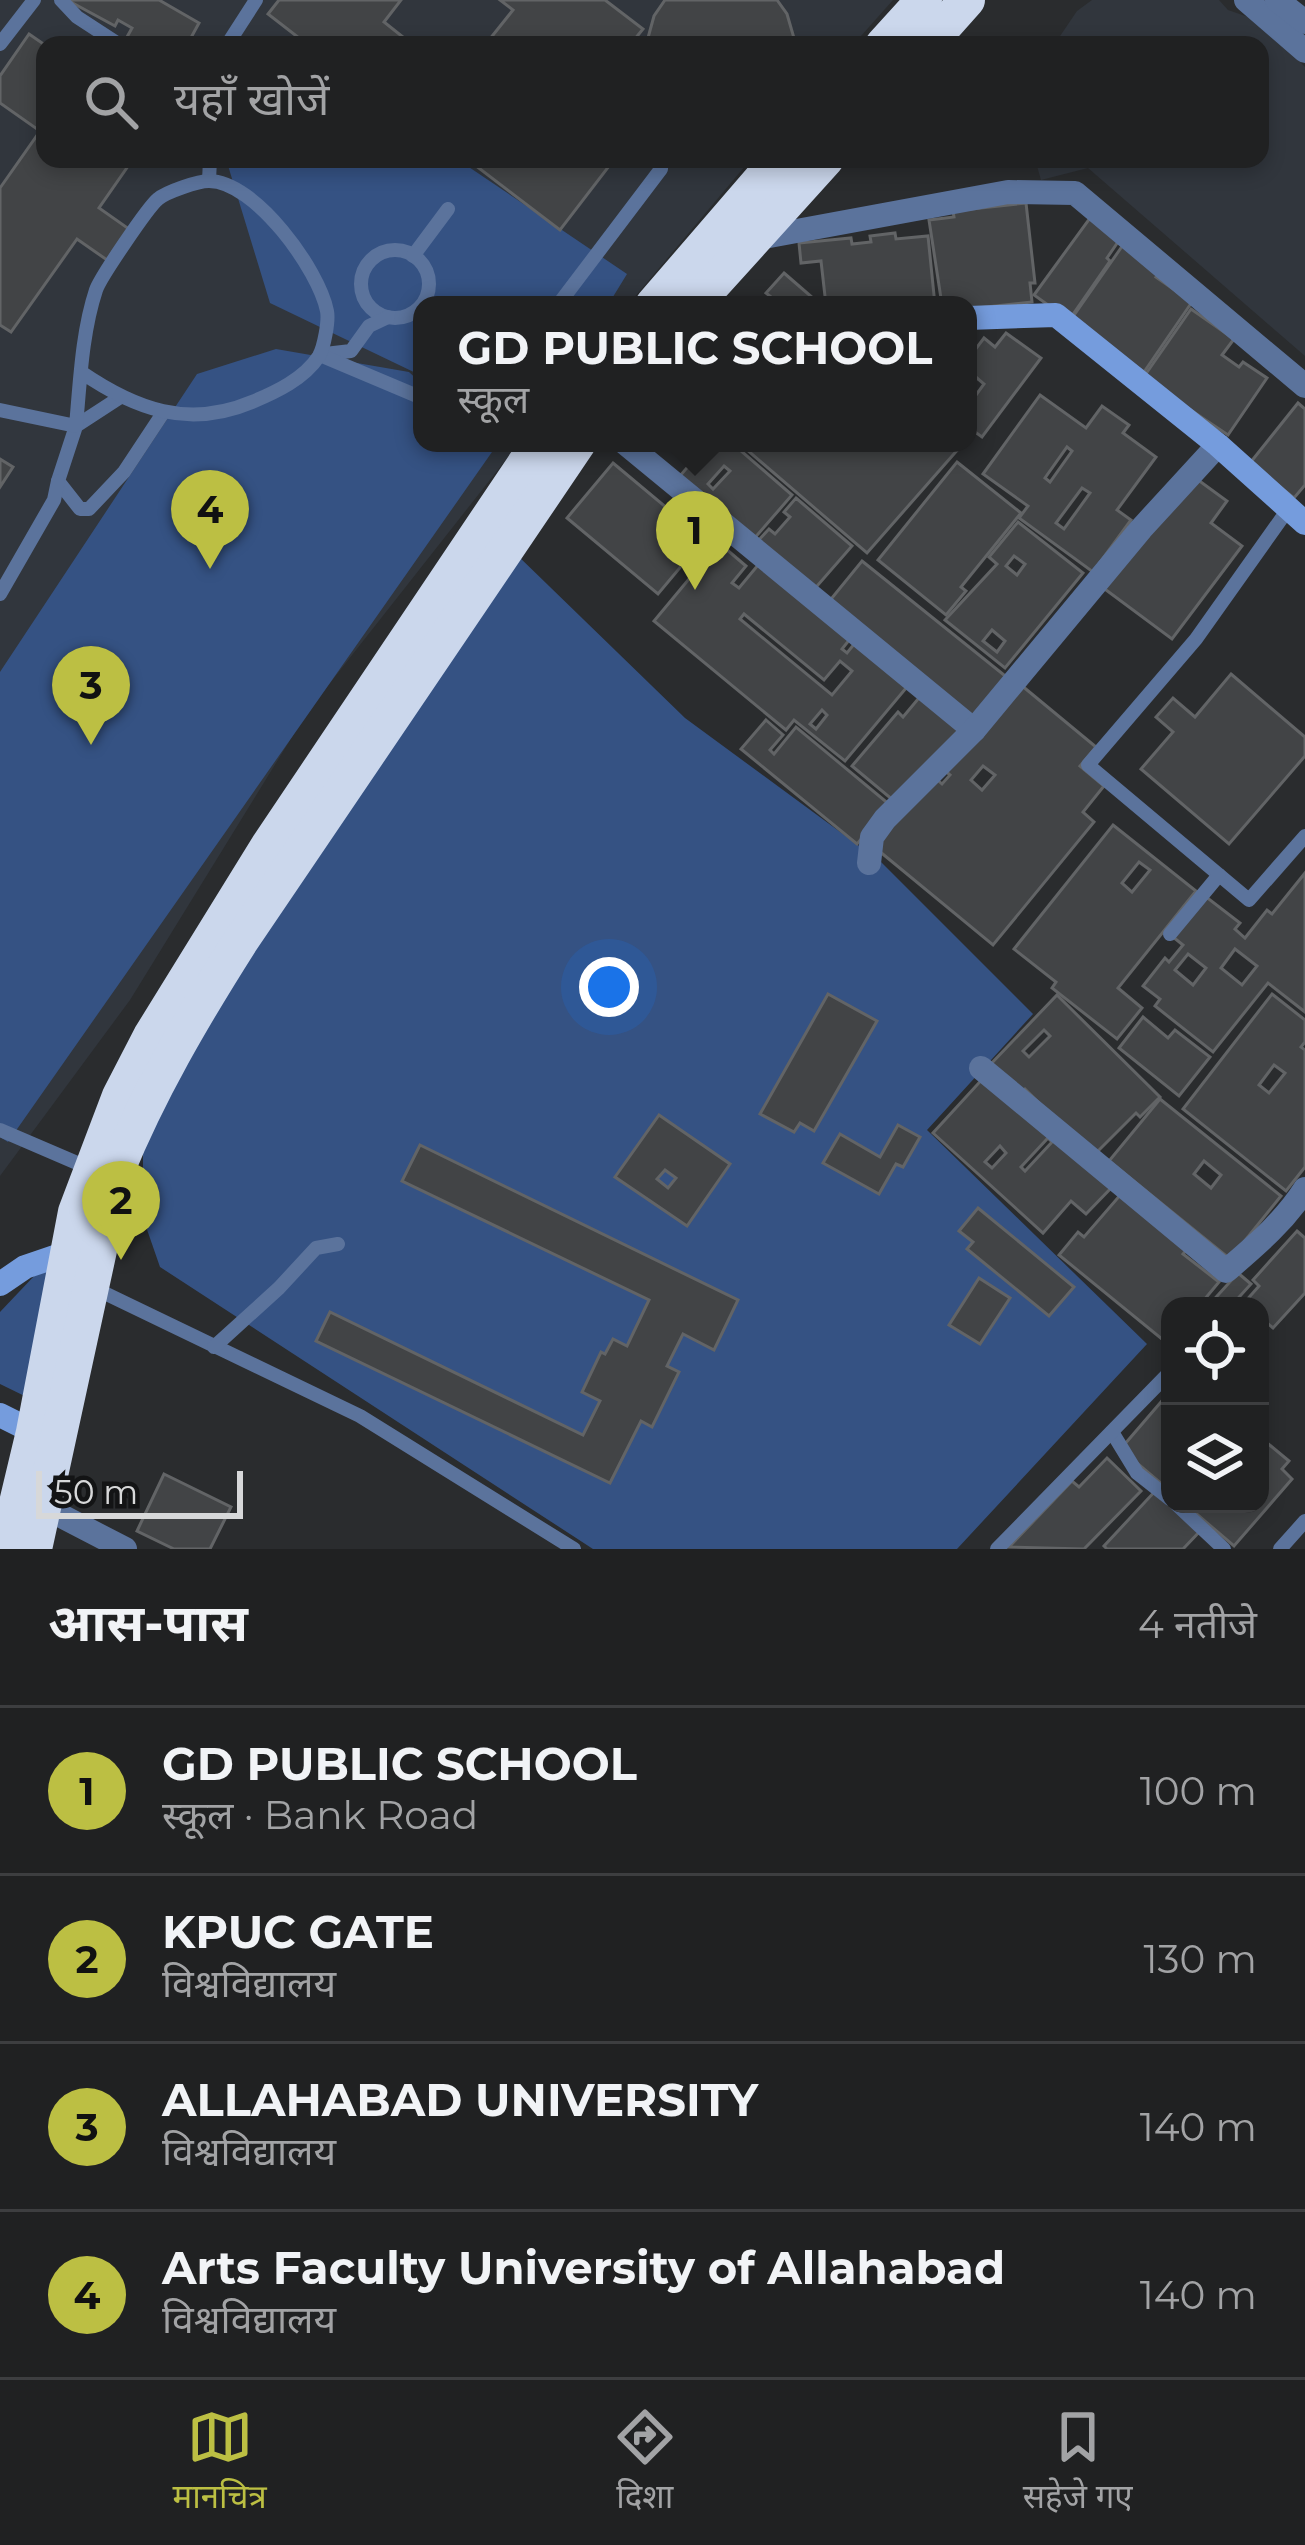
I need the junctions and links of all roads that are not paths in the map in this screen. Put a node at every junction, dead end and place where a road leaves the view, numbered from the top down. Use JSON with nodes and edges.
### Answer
{"nodes":[{"id":1,"x":34,"y":0,"type":"edge"},
{"id":2,"x":61,"y":0,"type":"edge"},
{"id":3,"x":256,"y":0,"type":"edge"},
{"id":4,"x":924,"y":0,"type":"edge"},
{"id":5,"x":967,"y":0,"type":"edge"},
{"id":6,"x":1246,"y":0,"type":"edge"},
{"id":7,"x":1280,"y":1,"type":"edge"},
{"id":8,"x":1305,"y":22,"type":"edge"},
{"id":9,"x":106,"y":36,"type":"edge"},
{"id":10,"x":232,"y":36,"type":"edge"},
{"id":11,"x":891,"y":36,"type":"edge"},
{"id":12,"x":936,"y":36,"type":"edge"},
{"id":13,"x":0,"y":44,"type":"edge"},
{"id":14,"x":1305,"y":51,"type":"edge"},
{"id":15,"x":209,"y":168,"type":"edge"},
{"id":16,"x":770,"y":168,"type":"edge"},
{"id":17,"x":818,"y":168,"type":"edge"},
{"id":18,"x":661,"y":169,"type":"dead end"},
{"id":19,"x":209,"y":181,"type":"junction"},
{"id":20,"x":448,"y":209,"type":"dead end"},
{"id":21,"x":753,"y":239,"type":"junction"},
{"id":22,"x":413,"y":256,"type":"junction"},
{"id":23,"x":426,"y":296,"type":"edge"},
{"id":24,"x":565,"y":296,"type":"edge"},
{"id":25,"x":661,"y":296,"type":"edge"},
{"id":26,"x":702,"y":296,"type":"edge"},
{"id":27,"x":370,"y":308,"type":"junction"},
{"id":28,"x":413,"y":312,"type":"edge"},
{"id":29,"x":388,"y":317,"type":"junction"},
{"id":30,"x":977,"y":318,"type":"edge"},
{"id":31,"x":370,"y":326,"type":"junction"},
{"id":32,"x":320,"y":355,"type":"junction"},
{"id":33,"x":81,"y":372,"type":"junction"},
{"id":34,"x":1305,"y":386,"type":"edge"},
{"id":35,"x":413,"y":394,"type":"edge"},
{"id":36,"x":119,"y":398,"type":"junction"},
{"id":37,"x":0,"y":410,"type":"edge"},
{"id":38,"x":164,"y":413,"type":"junction"},
{"id":39,"x":76,"y":426,"type":"junction"},
{"id":40,"x":1218,"y":445,"type":"junction"},
{"id":41,"x":525,"y":452,"type":"edge"},
{"id":42,"x":572,"y":452,"type":"edge"},
{"id":43,"x":636,"y":452,"type":"edge"},
{"id":44,"x":58,"y":481,"type":"junction"},
{"id":45,"x":1297,"y":516,"type":"edge"},
{"id":46,"x":0,"y":594,"type":"edge"},
{"id":47,"x":974,"y":730,"type":"junction"},
{"id":48,"x":1305,"y":836,"type":"edge"},
{"id":49,"x":869,"y":863,"type":"dead end"},
{"id":50,"x":1219,"y":875,"type":"junction"},
{"id":51,"x":1171,"y":934,"type":"dead end"},
{"id":52,"x":981,"y":1068,"type":"dead end"},
{"id":53,"x":0,"y":1130,"type":"edge"},
{"id":54,"x":91,"y":1169,"type":"junction"},
{"id":55,"x":1305,"y":1189,"type":"edge"},
{"id":56,"x":338,"y":1244,"type":"dead end"},
{"id":57,"x":69,"y":1252,"type":"junction"},
{"id":58,"x":0,"y":1284,"type":"edge"},
{"id":59,"x":89,"y":1286,"type":"junction"},
{"id":60,"x":214,"y":1347,"type":"junction"},
{"id":61,"x":1161,"y":1381,"type":"edge"},
{"id":62,"x":0,"y":1415,"type":"edge"},
{"id":63,"x":1112,"y":1432,"type":"junction"},
{"id":64,"x":45,"y":1437,"type":"junction"},
{"id":65,"x":1161,"y":1492,"type":"edge"},
{"id":66,"x":44,"y":1507,"type":"junction"},
{"id":67,"x":1185,"y":1513,"type":"edge"},
{"id":68,"x":1305,"y":1521,"type":"edge"},
{"id":69,"x":6,"y":1549,"type":"edge"},
{"id":70,"x":34,"y":1549,"type":"edge"},
{"id":71,"x":125,"y":1549,"type":"edge"},
{"id":72,"x":574,"y":1549,"type":"edge"},
{"id":73,"x":997,"y":1549,"type":"edge"},
{"id":74,"x":1224,"y":1549,"type":"edge"},
{"id":75,"x":1280,"y":1549,"type":"edge"}],
"edges":[{"from":1,"to":13,"type":"lane"},
{"from":2,"to":9,"type":"lane"},
{"from":3,"to":10,"type":"lane"},
{"from":4,"to":11,"type":"highway"},
{"from":5,"to":12,"type":"highway"},
{"from":6,"to":14,"type":"street"},
{"from":7,"to":8,"type":"street"},
{"from":15,"to":19,"type":"lane"},
{"from":16,"to":25,"type":"highway"},
{"from":17,"to":21,"type":"highway"},
{"from":18,"to":24,"type":"lane"},
{"from":19,"to":32,"type":"lane"},
{"from":19,"to":33,"type":"lane"},
{"from":20,"to":22,"type":"lane"},
{"from":21,"to":26,"type":"highway"},
{"from":21,"to":34,"type":"street"},
{"from":22,"to":23,"type":"lane"},
{"from":22,"to":27,"type":"lane"},
{"from":27,"to":29,"type":"lane"},
{"from":27,"to":31,"type":"lane"},
{"from":28,"to":29,"type":"lane"},
{"from":29,"to":31,"type":"lane"},
{"from":30,"to":40,"type":"street"},
{"from":31,"to":32,"type":"lane"},
{"from":32,"to":35,"type":"lane"},
{"from":32,"to":38,"type":"lane"},
{"from":33,"to":36,"type":"lane"},
{"from":33,"to":39,"type":"lane"},
{"from":36,"to":38,"type":"lane"},
{"from":36,"to":39,"type":"lane"},
{"from":37,"to":39,"type":"lane"},
{"from":38,"to":44,"type":"lane"},
{"from":39,"to":44,"type":"lane"},
{"from":40,"to":45,"type":"street"},
{"from":40,"to":47,"type":"street"},
{"from":41,"to":54,"type":"highway"},
{"from":42,"to":59,"type":"highway"},
{"from":43,"to":47,"type":"street"},
{"from":44,"to":46,"type":"lane"},
{"from":45,"to":50,"type":"lane"},
{"from":47,"to":49,"type":"street"},
{"from":48,"to":50,"type":"lane"},
{"from":50,"to":51,"type":"lane"},
{"from":52,"to":55,"type":"street"},
{"from":53,"to":54,"type":"lane"},
{"from":54,"to":57,"type":"highway"},
{"from":56,"to":60,"type":"lane"},
{"from":57,"to":58,"type":"street"},
{"from":57,"to":64,"type":"highway"},
{"from":59,"to":60,"type":"lane"},
{"from":59,"to":64,"type":"highway"},
{"from":60,"to":72,"type":"lane"},
{"from":61,"to":63,"type":"lane"},
{"from":62,"to":64,"type":"street"},
{"from":63,"to":65,"type":"lane"},
{"from":63,"to":73,"type":"lane"},
{"from":64,"to":66,"type":"highway"},
{"from":64,"to":69,"type":"highway"},
{"from":66,"to":70,"type":"highway"},
{"from":66,"to":71,"type":"street"},
{"from":67,"to":74,"type":"lane"},
{"from":68,"to":75,"type":"lane"}]}
